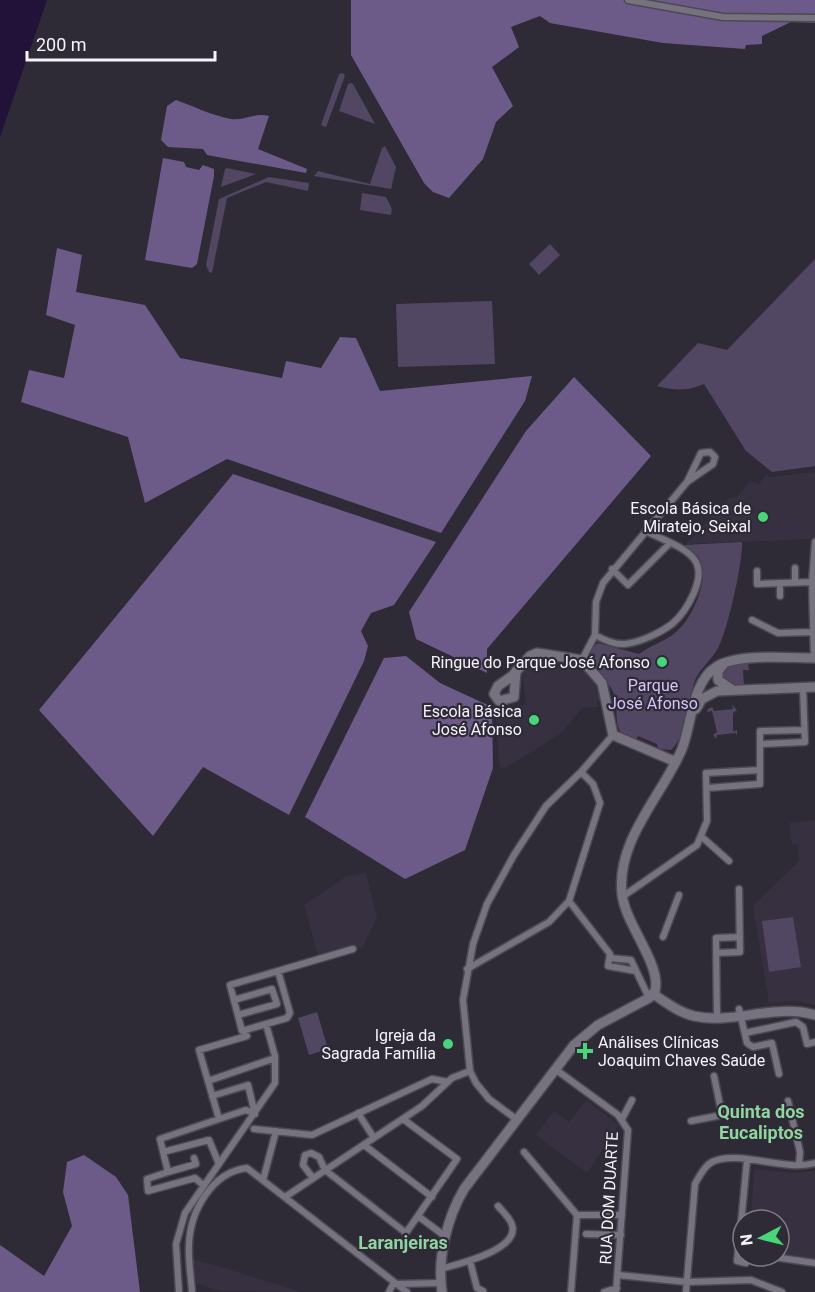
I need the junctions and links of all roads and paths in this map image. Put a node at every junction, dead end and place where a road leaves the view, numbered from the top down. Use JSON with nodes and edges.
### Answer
{"nodes":[{"id":1,"x":628,"y":0,"type":"edge"},
{"id":2,"x":815,"y":18,"type":"edge"},
{"id":3,"x":687,"y":482,"type":"junction"},
{"id":4,"x":646,"y":531,"type":"junction"},
{"id":5,"x":815,"y":542,"type":"edge"},
{"id":6,"x":669,"y":544,"type":"junction"},
{"id":7,"x":795,"y":568,"type":"dead end"},
{"id":8,"x":612,"y":569,"type":"junction"},
{"id":9,"x":757,"y":571,"type":"dead end"},
{"id":10,"x":795,"y":582,"type":"junction"},
{"id":11,"x":812,"y":582,"type":"junction"},
{"id":12,"x":780,"y":583,"type":"junction"},
{"id":13,"x":780,"y":596,"type":"dead end"},
{"id":14,"x":814,"y":598,"type":"edge"},
{"id":15,"x":814,"y":616,"type":"edge"},
{"id":16,"x":752,"y":620,"type":"dead end"},
{"id":17,"x":814,"y":632,"type":"edge"},
{"id":18,"x":595,"y":635,"type":"junction"},
{"id":19,"x":815,"y":658,"type":"edge"},
{"id":20,"x":582,"y":660,"type":"junction"},
{"id":21,"x":727,"y":662,"type":"junction"},
{"id":22,"x":516,"y":672,"type":"dead end"},
{"id":23,"x":815,"y":687,"type":"edge"},
{"id":24,"x":803,"y":688,"type":"junction"},
{"id":25,"x":731,"y":689,"type":"junction"},
{"id":26,"x":693,"y":713,"type":"junction"},
{"id":27,"x":804,"y":730,"type":"junction"},
{"id":28,"x":613,"y":735,"type":"junction"},
{"id":29,"x":761,"y":744,"type":"junction"},
{"id":30,"x":676,"y":762,"type":"junction"},
{"id":31,"x":760,"y":770,"type":"junction"},
{"id":32,"x":581,"y":772,"type":"junction"},
{"id":33,"x":707,"y":788,"type":"junction"},
{"id":34,"x":702,"y":837,"type":"junction"},
{"id":35,"x":729,"y":861,"type":"dead end"},
{"id":36,"x":739,"y":889,"type":"dead end"},
{"id":37,"x":679,"y":895,"type":"dead end"},
{"id":38,"x":622,"y":897,"type":"junction"},
{"id":39,"x":569,"y":901,"type":"junction"},
{"id":40,"x":663,"y":937,"type":"dead end"},
{"id":41,"x":740,"y":937,"type":"junction"},
{"id":42,"x":353,"y":949,"type":"dead end"},
{"id":43,"x":716,"y":953,"type":"junction"},
{"id":44,"x":467,"y":969,"type":"junction"},
{"id":45,"x":278,"y":971,"type":"junction"},
{"id":46,"x":653,"y":993,"type":"junction"},
{"id":47,"x":234,"y":1000,"type":"junction"},
{"id":48,"x":815,"y":1009,"type":"edge"},
{"id":49,"x":740,"y":1012,"type":"junction"},
{"id":50,"x":717,"y":1014,"type":"junction"},
{"id":51,"x":238,"y":1015,"type":"junction"},
{"id":52,"x":815,"y":1015,"type":"edge"},
{"id":53,"x":266,"y":1024,"type":"junction"},
{"id":54,"x":745,"y":1033,"type":"junction"},
{"id":55,"x":247,"y":1036,"type":"dead end"},
{"id":56,"x":815,"y":1042,"type":"edge"},
{"id":57,"x":275,"y":1058,"type":"junction"},
{"id":58,"x":470,"y":1068,"type":"junction"},
{"id":59,"x":555,"y":1069,"type":"junction"},
{"id":60,"x":779,"y":1074,"type":"dead end"},
{"id":61,"x":714,"y":1076,"type":"dead end"},
{"id":62,"x":208,"y":1081,"type":"junction"},
{"id":63,"x":448,"y":1082,"type":"junction"},
{"id":64,"x":212,"y":1096,"type":"junction"},
{"id":65,"x":632,"y":1100,"type":"dead end"},
{"id":66,"x":788,"y":1101,"type":"dead end"},
{"id":67,"x":358,"y":1113,"type":"junction"},
{"id":68,"x":255,"y":1114,"type":"junction"},
{"id":69,"x":219,"y":1119,"type":"junction"},
{"id":70,"x":403,"y":1119,"type":"junction"},
{"id":71,"x":516,"y":1119,"type":"junction"},
{"id":72,"x":622,"y":1119,"type":"junction"},
{"id":73,"x":691,"y":1121,"type":"dead end"},
{"id":74,"x":254,"y":1129,"type":"dead end"},
{"id":75,"x":276,"y":1131,"type":"junction"},
{"id":76,"x":374,"y":1138,"type":"junction"},
{"id":77,"x":364,"y":1145,"type":"junction"},
{"id":78,"x":163,"y":1152,"type":"junction"},
{"id":79,"x":524,"y":1152,"type":"dead end"},
{"id":80,"x":194,"y":1158,"type":"dead end"},
{"id":81,"x":747,"y":1160,"type":"junction"},
{"id":82,"x":815,"y":1163,"type":"edge"},
{"id":83,"x":219,"y":1164,"type":"junction"},
{"id":84,"x":799,"y":1165,"type":"junction"},
{"id":85,"x":325,"y":1170,"type":"junction"},
{"id":86,"x":168,"y":1172,"type":"junction"},
{"id":87,"x":313,"y":1178,"type":"junction"},
{"id":88,"x":263,"y":1180,"type":"junction"},
{"id":89,"x":203,"y":1185,"type":"junction"},
{"id":90,"x":285,"y":1197,"type":"junction"},
{"id":91,"x":432,"y":1197,"type":"junction"},
{"id":92,"x":498,"y":1206,"type":"dead end"},
{"id":93,"x":743,"y":1208,"type":"edge"},
{"id":94,"x":577,"y":1215,"type":"junction"},
{"id":95,"x":622,"y":1215,"type":"junction"},
{"id":96,"x":418,"y":1216,"type":"junction"},
{"id":97,"x":586,"y":1234,"type":"dead end"},
{"id":98,"x":621,"y":1235,"type":"junction"},
{"id":99,"x":446,"y":1237,"type":"junction"},
{"id":100,"x":791,"y":1260,"type":"edge"},
{"id":101,"x":470,"y":1261,"type":"junction"},
{"id":102,"x":815,"y":1263,"type":"edge"},
{"id":103,"x":441,"y":1269,"type":"junction"},
{"id":104,"x":618,"y":1275,"type":"junction"},
{"id":105,"x":687,"y":1281,"type":"junction"},
{"id":106,"x":395,"y":1283,"type":"junction"},
{"id":107,"x":421,"y":1284,"type":"junction"},
{"id":108,"x":441,"y":1287,"type":"edge"},
{"id":109,"x":616,"y":1290,"type":"edge"},
{"id":110,"x":483,"y":1291,"type":"edge"},
{"id":111,"x":178,"y":1292,"type":"edge"},
{"id":112,"x":192,"y":1292,"type":"edge"},
{"id":113,"x":389,"y":1292,"type":"edge"},
{"id":114,"x":407,"y":1292,"type":"edge"},
{"id":115,"x":422,"y":1292,"type":"edge"},
{"id":116,"x":571,"y":1292,"type":"edge"},
{"id":117,"x":604,"y":1292,"type":"edge"},
{"id":118,"x":686,"y":1292,"type":"edge"},
{"id":119,"x":782,"y":1292,"type":"edge"}],
"edges":[{"from":1,"to":2,"type":"street"},
{"from":3,"to":3,"type":"street"},
{"from":3,"to":4,"type":"street"},
{"from":4,"to":6,"type":"street"},
{"from":4,"to":8,"type":"street"},
{"from":5,"to":11,"type":"street"},
{"from":6,"to":8,"type":"street"},
{"from":6,"to":18,"type":"street"},
{"from":7,"to":10,"type":"street"},
{"from":8,"to":18,"type":"street"},
{"from":9,"to":12,"type":"street"},
{"from":10,"to":11,"type":"street"},
{"from":10,"to":12,"type":"street"},
{"from":11,"to":14,"type":"street"},
{"from":12,"to":13,"type":"street"},
{"from":14,"to":15,"type":"street"},
{"from":15,"to":17,"type":"street"},
{"from":16,"to":17,"type":"street"},
{"from":17,"to":19,"type":"street"},
{"from":18,"to":20,"type":"street"},
{"from":19,"to":21,"type":"main road"},
{"from":20,"to":22,"type":"main road"},
{"from":20,"to":28,"type":"main road"},
{"from":21,"to":25,"type":"main road"},
{"from":21,"to":26,"type":"main road"},
{"from":23,"to":24,"type":"main road"},
{"from":24,"to":25,"type":"main road"},
{"from":24,"to":27,"type":"street"},
{"from":25,"to":26,"type":"main road"},
{"from":26,"to":30,"type":"main road"},
{"from":27,"to":29,"type":"street"},
{"from":27,"to":29,"type":"street"},
{"from":28,"to":30,"type":"main road"},
{"from":28,"to":32,"type":"street"},
{"from":29,"to":31,"type":"street"},
{"from":30,"to":38,"type":"main road"},
{"from":31,"to":33,"type":"street"},
{"from":31,"to":33,"type":"street"},
{"from":32,"to":39,"type":"street"},
{"from":32,"to":44,"type":"street"},
{"from":33,"to":34,"type":"street"},
{"from":34,"to":35,"type":"street"},
{"from":34,"to":38,"type":"street"},
{"from":36,"to":41,"type":"street"},
{"from":37,"to":40,"type":"street"},
{"from":38,"to":46,"type":"main road"},
{"from":39,"to":44,"type":"street"},
{"from":39,"to":46,"type":"street"},
{"from":41,"to":43,"type":"street"},
{"from":41,"to":43,"type":"street"},
{"from":42,"to":45,"type":"street"},
{"from":43,"to":50,"type":"street"},
{"from":44,"to":58,"type":"street"},
{"from":45,"to":47,"type":"street"},
{"from":45,"to":53,"type":"street"},
{"from":46,"to":50,"type":"main road"},
{"from":46,"to":59,"type":"main road"},
{"from":47,"to":51,"type":"street"},
{"from":47,"to":51,"type":"street"},
{"from":48,"to":49,"type":"main road"},
{"from":49,"to":50,"type":"main road"},
{"from":49,"to":52,"type":"main road"},
{"from":49,"to":54,"type":"street"},
{"from":51,"to":53,"type":"street"},
{"from":53,"to":57,"type":"street"},
{"from":54,"to":56,"type":"street"},
{"from":54,"to":60,"type":"street"},
{"from":55,"to":62,"type":"street"},
{"from":57,"to":62,"type":"street"},
{"from":57,"to":68,"type":"street"},
{"from":58,"to":63,"type":"street"},
{"from":58,"to":71,"type":"street"},
{"from":59,"to":71,"type":"main road"},
{"from":59,"to":72,"type":"street","name":"RUA DOM DUARTE"},
{"from":61,"to":73,"type":"street"},
{"from":62,"to":64,"type":"street"},
{"from":63,"to":67,"type":"street"},
{"from":63,"to":70,"type":"street"},
{"from":64,"to":68,"type":"street"},
{"from":64,"to":69,"type":"street"},
{"from":65,"to":72,"type":"street"},
{"from":66,"to":84,"type":"street"},
{"from":67,"to":75,"type":"street"},
{"from":67,"to":76,"type":"street"},
{"from":68,"to":69,"type":"street"},
{"from":68,"to":83,"type":"street"},
{"from":69,"to":78,"type":"street"},
{"from":70,"to":76,"type":"street"},
{"from":70,"to":91,"type":"street"},
{"from":71,"to":99,"type":"main road"},
{"from":72,"to":95,"type":"street","name":"RUA DOM DUARTE"},
{"from":74,"to":75,"type":"street"},
{"from":75,"to":88,"type":"street"},
{"from":76,"to":77,"type":"street"},
{"from":77,"to":85,"type":"street"},
{"from":77,"to":91,"type":"street"},
{"from":78,"to":83,"type":"street"},
{"from":78,"to":86,"type":"street"},
{"from":79,"to":94,"type":"street"},
{"from":80,"to":86,"type":"street"},
{"from":81,"to":84,"type":"street"},
{"from":81,"to":93,"type":"street"},
{"from":81,"to":105,"type":"street"},
{"from":82,"to":84,"type":"street"},
{"from":83,"to":89,"type":"street"},
{"from":85,"to":87,"type":"street"},
{"from":85,"to":87,"type":"street"},
{"from":85,"to":96,"type":"street"},
{"from":86,"to":89,"type":"street"},
{"from":87,"to":90,"type":"street"},
{"from":88,"to":90,"type":"street"},
{"from":88,"to":112,"type":"street"},
{"from":89,"to":111,"type":"street"},
{"from":90,"to":106,"type":"street"},
{"from":91,"to":96,"type":"street"},
{"from":92,"to":101,"type":"street"},
{"from":94,"to":95,"type":"street"},
{"from":94,"to":116,"type":"street"},
{"from":95,"to":98,"type":"street","name":"RUA DOM DUARTE"},
{"from":96,"to":99,"type":"street"},
{"from":97,"to":98,"type":"street"},
{"from":98,"to":104,"type":"street","name":"RUA DOM DUARTE"},
{"from":99,"to":103,"type":"main road"},
{"from":100,"to":102,"type":"street"},
{"from":101,"to":103,"type":"street"},
{"from":101,"to":110,"type":"street"},
{"from":103,"to":108,"type":"main road"},
{"from":104,"to":105,"type":"street"},
{"from":104,"to":109,"type":"street","name":"RUA DOM DUARTE"},
{"from":105,"to":118,"type":"street"},
{"from":105,"to":119,"type":"street"},
{"from":106,"to":107,"type":"street"},
{"from":106,"to":113,"type":"street"},
{"from":106,"to":114,"type":"street"},
{"from":107,"to":108,"type":"street"},
{"from":107,"to":115,"type":"street"},
{"from":109,"to":117,"type":"street"}]}
